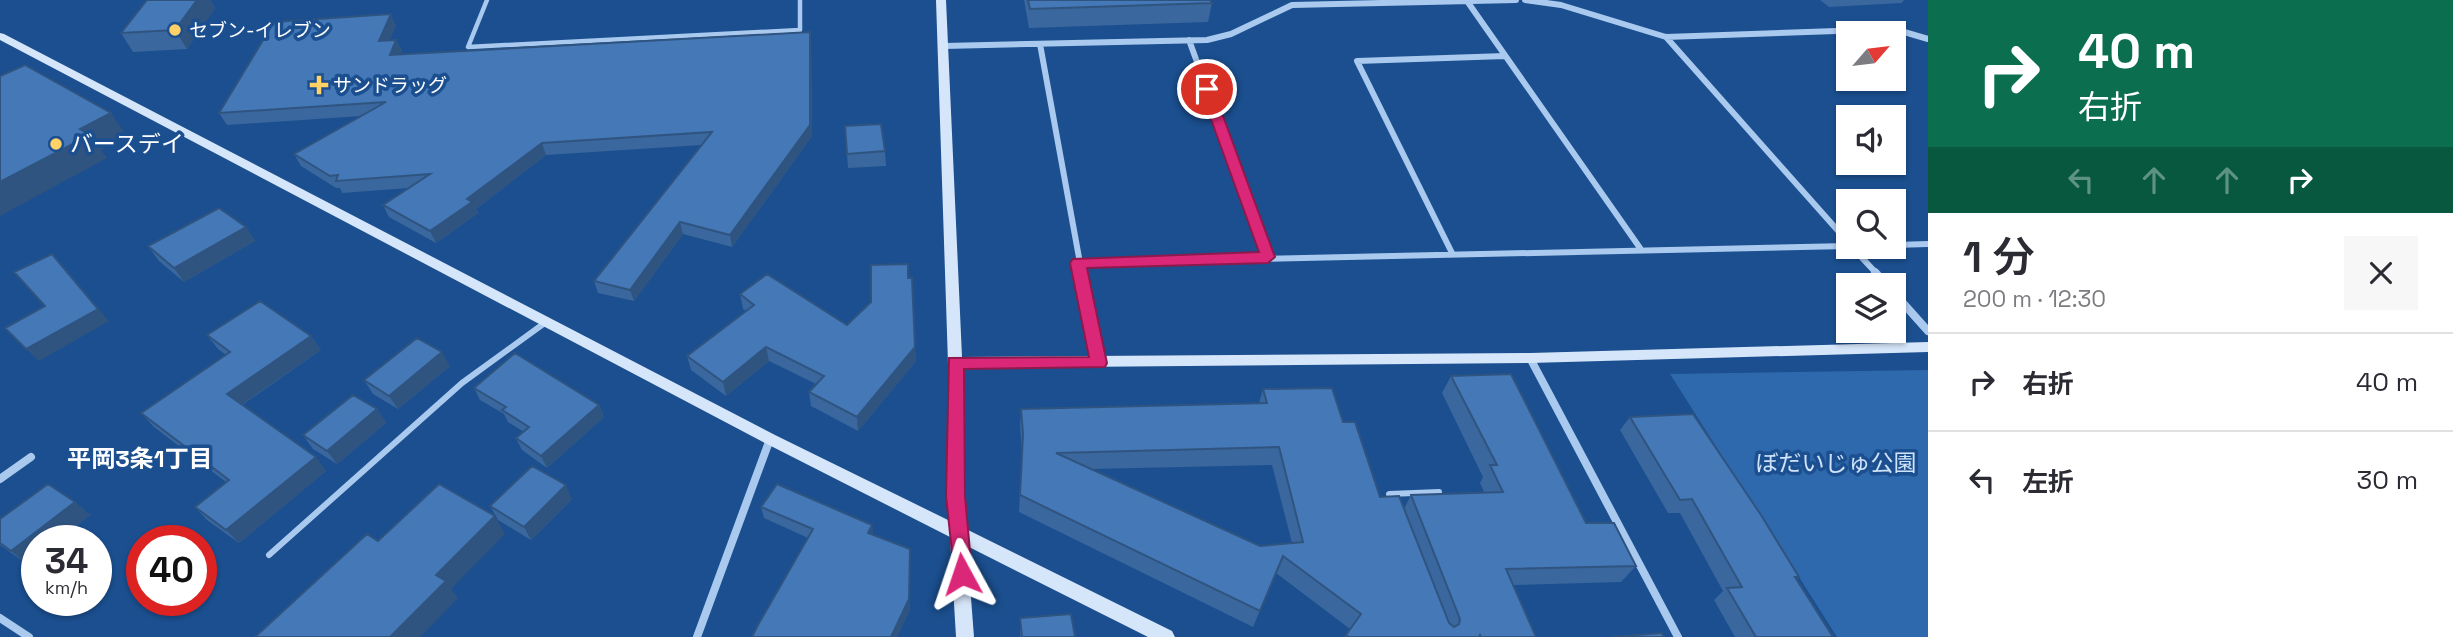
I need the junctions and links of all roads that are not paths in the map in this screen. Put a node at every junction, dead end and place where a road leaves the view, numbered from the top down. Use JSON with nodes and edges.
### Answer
{"nodes":[{"id":1,"x":487,"y":0,"type":"edge"},
{"id":2,"x":800,"y":0,"type":"edge"},
{"id":3,"x":941,"y":0,"type":"edge"},
{"id":4,"x":1516,"y":0,"type":"edge"},
{"id":5,"x":1525,"y":0,"type":"edge"},
{"id":6,"x":1467,"y":1,"type":"edge"},
{"id":7,"x":0,"y":36,"type":"edge"},
{"id":8,"x":1666,"y":37,"type":"junction"},
{"id":9,"x":1928,"y":38,"type":"edge"},
{"id":10,"x":1189,"y":40,"type":"junction"},
{"id":11,"x":1040,"y":44,"type":"junction"},
{"id":12,"x":944,"y":46,"type":"junction"},
{"id":13,"x":1505,"y":57,"type":"junction"},
{"id":14,"x":1836,"y":230,"type":"edge"},
{"id":15,"x":1928,"y":244,"type":"edge"},
{"id":16,"x":1836,"y":245,"type":"edge"},
{"id":17,"x":1906,"y":245,"type":"edge"},
{"id":18,"x":1640,"y":248,"type":"junction"},
{"id":19,"x":1452,"y":253,"type":"junction"},
{"id":20,"x":1268,"y":257,"type":"junction"},
{"id":21,"x":1862,"y":259,"type":"edge"},
{"id":22,"x":1078,"y":263,"type":"junction"},
{"id":23,"x":1876,"y":273,"type":"edge"},
{"id":24,"x":1906,"y":306,"type":"edge"},
{"id":25,"x":546,"y":322,"type":"junction"},
{"id":26,"x":1928,"y":331,"type":"edge"},
{"id":27,"x":1928,"y":347,"type":"edge"},
{"id":28,"x":1530,"y":358,"type":"junction"},
{"id":29,"x":955,"y":363,"type":"junction"},
{"id":30,"x":1099,"y":363,"type":"junction"},
{"id":31,"x":771,"y":439,"type":"junction"},
{"id":32,"x":31,"y":457,"type":"dead end"},
{"id":33,"x":0,"y":480,"type":"edge"},
{"id":34,"x":1439,"y":492,"type":"edge"},
{"id":35,"x":1394,"y":507,"type":"edge"},
{"id":36,"x":958,"y":531,"type":"junction"},
{"id":37,"x":269,"y":555,"type":"dead end"},
{"id":38,"x":0,"y":618,"type":"edge"},
{"id":39,"x":29,"y":637,"type":"edge"},
{"id":40,"x":697,"y":637,"type":"edge"},
{"id":41,"x":965,"y":637,"type":"edge"},
{"id":42,"x":1166,"y":637,"type":"edge"},
{"id":43,"x":1678,"y":637,"type":"edge"}],
"edges":[{"from":1,"to":2,"type":"lane"},
{"from":3,"to":12,"type":"street"},
{"from":4,"to":6,"type":"street"},
{"from":5,"to":8,"type":"street"},
{"from":6,"to":10,"type":"street"},
{"from":6,"to":13,"type":"street"},
{"from":7,"to":25,"type":"street"},
{"from":8,"to":9,"type":"street"},
{"from":8,"to":14,"type":"street"},
{"from":10,"to":11,"type":"street"},
{"from":10,"to":20,"type":"street"},
{"from":11,"to":12,"type":"street"},
{"from":11,"to":22,"type":"street"},
{"from":12,"to":29,"type":"street"},
{"from":13,"to":18,"type":"street"},
{"from":13,"to":19,"type":"street"},
{"from":15,"to":17,"type":"street"},
{"from":16,"to":18,"type":"street"},
{"from":18,"to":19,"type":"street"},
{"from":19,"to":20,"type":"street"},
{"from":20,"to":22,"type":"street"},
{"from":21,"to":23,"type":"street"},
{"from":22,"to":30,"type":"street"},
{"from":24,"to":26,"type":"street"},
{"from":25,"to":31,"type":"street"},
{"from":25,"to":37,"type":"lane"},
{"from":27,"to":28,"type":"street"},
{"from":28,"to":30,"type":"street"},
{"from":28,"to":43,"type":"street"},
{"from":29,"to":30,"type":"street"},
{"from":29,"to":36,"type":"street"},
{"from":31,"to":36,"type":"street"},
{"from":31,"to":40,"type":"street"},
{"from":32,"to":33,"type":"street"},
{"from":34,"to":35,"type":"lane"},
{"from":36,"to":41,"type":"street"},
{"from":36,"to":42,"type":"street"},
{"from":38,"to":39,"type":"street"}]}
